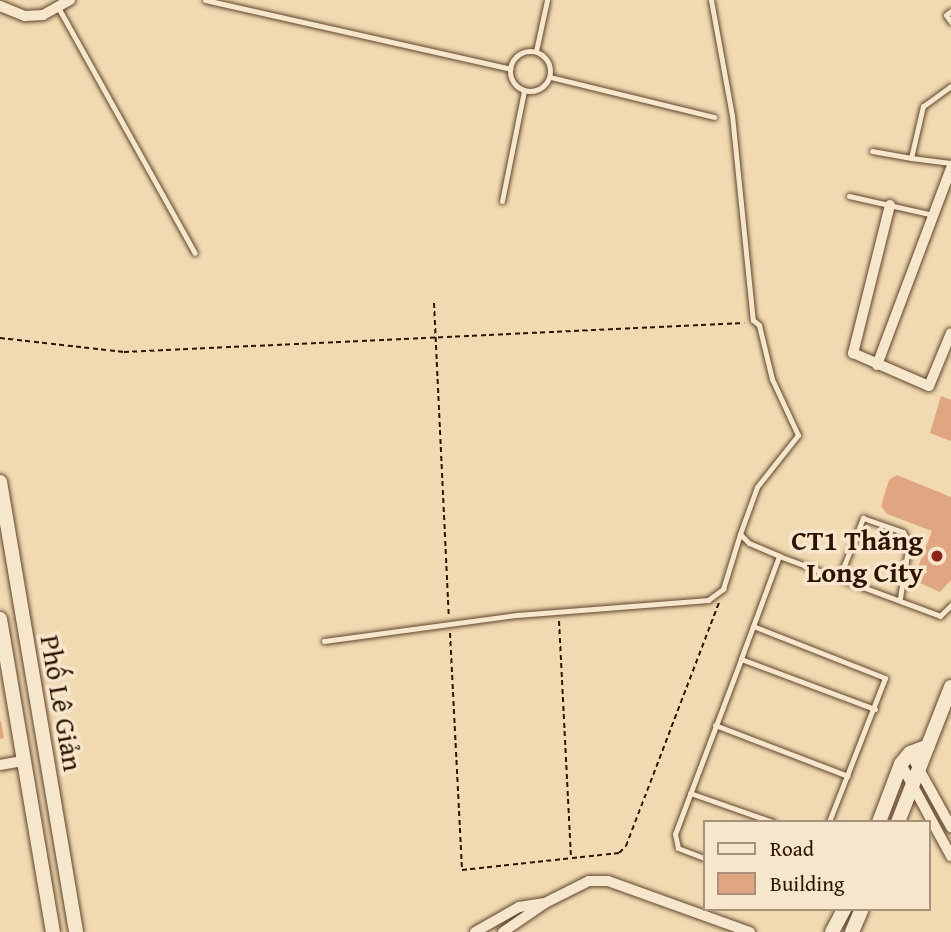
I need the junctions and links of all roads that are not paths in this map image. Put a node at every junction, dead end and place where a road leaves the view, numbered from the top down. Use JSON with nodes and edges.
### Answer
{"nodes":[{"id":1,"x":70,"y":0,"type":"edge"},
{"id":2,"x":205,"y":0,"type":"edge"},
{"id":3,"x":547,"y":0,"type":"edge"},
{"id":4,"x":711,"y":0,"type":"edge"},
{"id":5,"x":0,"y":6,"type":"edge"},
{"id":6,"x":59,"y":9,"type":"junction"},
{"id":7,"x":951,"y":11,"type":"edge"},
{"id":8,"x":951,"y":22,"type":"edge"},
{"id":9,"x":536,"y":51,"type":"junction"},
{"id":10,"x":510,"y":69,"type":"junction"},
{"id":11,"x":550,"y":77,"type":"junction"},
{"id":12,"x":951,"y":86,"type":"edge"},
{"id":13,"x":524,"y":91,"type":"junction"},
{"id":14,"x":714,"y":117,"type":"dead end"},
{"id":15,"x":872,"y":151,"type":"dead end"},
{"id":16,"x":911,"y":158,"type":"junction"},
{"id":17,"x":951,"y":166,"type":"edge"},
{"id":18,"x":849,"y":196,"type":"dead end"},
{"id":19,"x":502,"y":201,"type":"dead end"},
{"id":20,"x":890,"y":205,"type":"junction"},
{"id":21,"x":933,"y":215,"type":"junction"},
{"id":22,"x":195,"y":253,"type":"dead end"},
{"id":23,"x":951,"y":333,"type":"edge"},
{"id":24,"x":877,"y":365,"type":"junction"},
{"id":25,"x":0,"y":482,"type":"edge"},
{"id":26,"x":740,"y":534,"type":"junction"},
{"id":27,"x":779,"y":556,"type":"junction"},
{"id":28,"x":839,"y":578,"type":"junction"},
{"id":29,"x":900,"y":598,"type":"junction"},
{"id":30,"x":951,"y":605,"type":"edge"},
{"id":31,"x":0,"y":619,"type":"edge"},
{"id":32,"x":753,"y":626,"type":"junction"},
{"id":33,"x":324,"y":641,"type":"dead end"},
{"id":34,"x":741,"y":659,"type":"junction"},
{"id":35,"x":951,"y":687,"type":"edge"},
{"id":36,"x":874,"y":709,"type":"junction"},
{"id":37,"x":715,"y":725,"type":"junction"},
{"id":38,"x":928,"y":746,"type":"junction"},
{"id":39,"x":46,"y":758,"type":"junction"},
{"id":40,"x":906,"y":759,"type":"junction"},
{"id":41,"x":23,"y":761,"type":"junction"},
{"id":42,"x":0,"y":765,"type":"edge"},
{"id":43,"x":919,"y":769,"type":"junction"},
{"id":44,"x":848,"y":776,"type":"junction"},
{"id":45,"x":914,"y":785,"type":"junction"},
{"id":46,"x":690,"y":793,"type":"junction"},
{"id":47,"x":767,"y":820,"type":"edge"},
{"id":48,"x":830,"y":820,"type":"edge"},
{"id":49,"x":879,"y":820,"type":"edge"},
{"id":50,"x":899,"y":820,"type":"edge"},
{"id":51,"x":951,"y":827,"type":"edge"},
{"id":52,"x":951,"y":856,"type":"edge"},
{"id":53,"x":702,"y":857,"type":"edge"},
{"id":54,"x":545,"y":902,"type":"junction"},
{"id":55,"x":843,"y":911,"type":"edge"},
{"id":56,"x":861,"y":911,"type":"edge"},
{"id":57,"x":53,"y":932,"type":"edge"},
{"id":58,"x":76,"y":932,"type":"edge"},
{"id":59,"x":475,"y":932,"type":"edge"},
{"id":60,"x":503,"y":932,"type":"edge"},
{"id":61,"x":750,"y":932,"type":"edge"},
{"id":62,"x":832,"y":932,"type":"edge"},
{"id":63,"x":852,"y":932,"type":"edge"}],
"edges":[{"from":1,"to":6,"type":"street"},
{"from":2,"to":10,"type":"lane"},
{"from":3,"to":9,"type":"lane"},
{"from":4,"to":26,"type":"lane"},
{"from":5,"to":6,"type":"street"},
{"from":6,"to":22,"type":"lane"},
{"from":7,"to":8,"type":"lane"},
{"from":9,"to":10,"type":"lane"},
{"from":9,"to":11,"type":"lane"},
{"from":10,"to":13,"type":"lane"},
{"from":11,"to":13,"type":"lane"},
{"from":11,"to":14,"type":"lane"},
{"from":12,"to":16,"type":"lane"},
{"from":13,"to":19,"type":"lane"},
{"from":15,"to":16,"type":"lane"},
{"from":16,"to":17,"type":"lane"},
{"from":17,"to":21,"type":"street"},
{"from":18,"to":20,"type":"lane"},
{"from":20,"to":21,"type":"lane"},
{"from":20,"to":24,"type":"street"},
{"from":21,"to":24,"type":"street"},
{"from":23,"to":24,"type":"street"},
{"from":25,"to":39,"type":"main road","name":"Phố Lê Giản"},
{"from":26,"to":27,"type":"lane"},
{"from":26,"to":33,"type":"lane"},
{"from":27,"to":28,"type":"lane"},
{"from":27,"to":32,"type":"lane"},
{"from":28,"to":29,"type":"lane"},
{"from":28,"to":29,"type":"lane"},
{"from":29,"to":30,"type":"lane"},
{"from":31,"to":41,"type":"main road","name":"Phố Lê Giản"},
{"from":32,"to":34,"type":"lane"},
{"from":32,"to":36,"type":"lane"},
{"from":34,"to":36,"type":"lane"},
{"from":34,"to":37,"type":"lane"},
{"from":35,"to":38,"type":"main road"},
{"from":36,"to":44,"type":"lane"},
{"from":37,"to":44,"type":"lane"},
{"from":37,"to":46,"type":"lane"},
{"from":38,"to":40,"type":"main road"},
{"from":38,"to":43,"type":"main road"},
{"from":39,"to":41,"type":"main road"},
{"from":39,"to":58,"type":"main road","name":"Phố Lê Giản"},
{"from":40,"to":43,"type":"street"},
{"from":40,"to":45,"type":"street"},
{"from":40,"to":49,"type":"main road"},
{"from":41,"to":42,"type":"street"},
{"from":41,"to":57,"type":"main road","name":"Phố Lê Giản"},
{"from":43,"to":45,"type":"main road"},
{"from":43,"to":51,"type":"street"},
{"from":44,"to":48,"type":"lane"},
{"from":45,"to":50,"type":"main road"},
{"from":45,"to":52,"type":"street"},
{"from":46,"to":47,"type":"lane"},
{"from":46,"to":53,"type":"lane"},
{"from":54,"to":59,"type":"street"},
{"from":54,"to":60,"type":"street"},
{"from":54,"to":61,"type":"street"},
{"from":55,"to":62,"type":"main road"},
{"from":56,"to":63,"type":"main road"}]}
